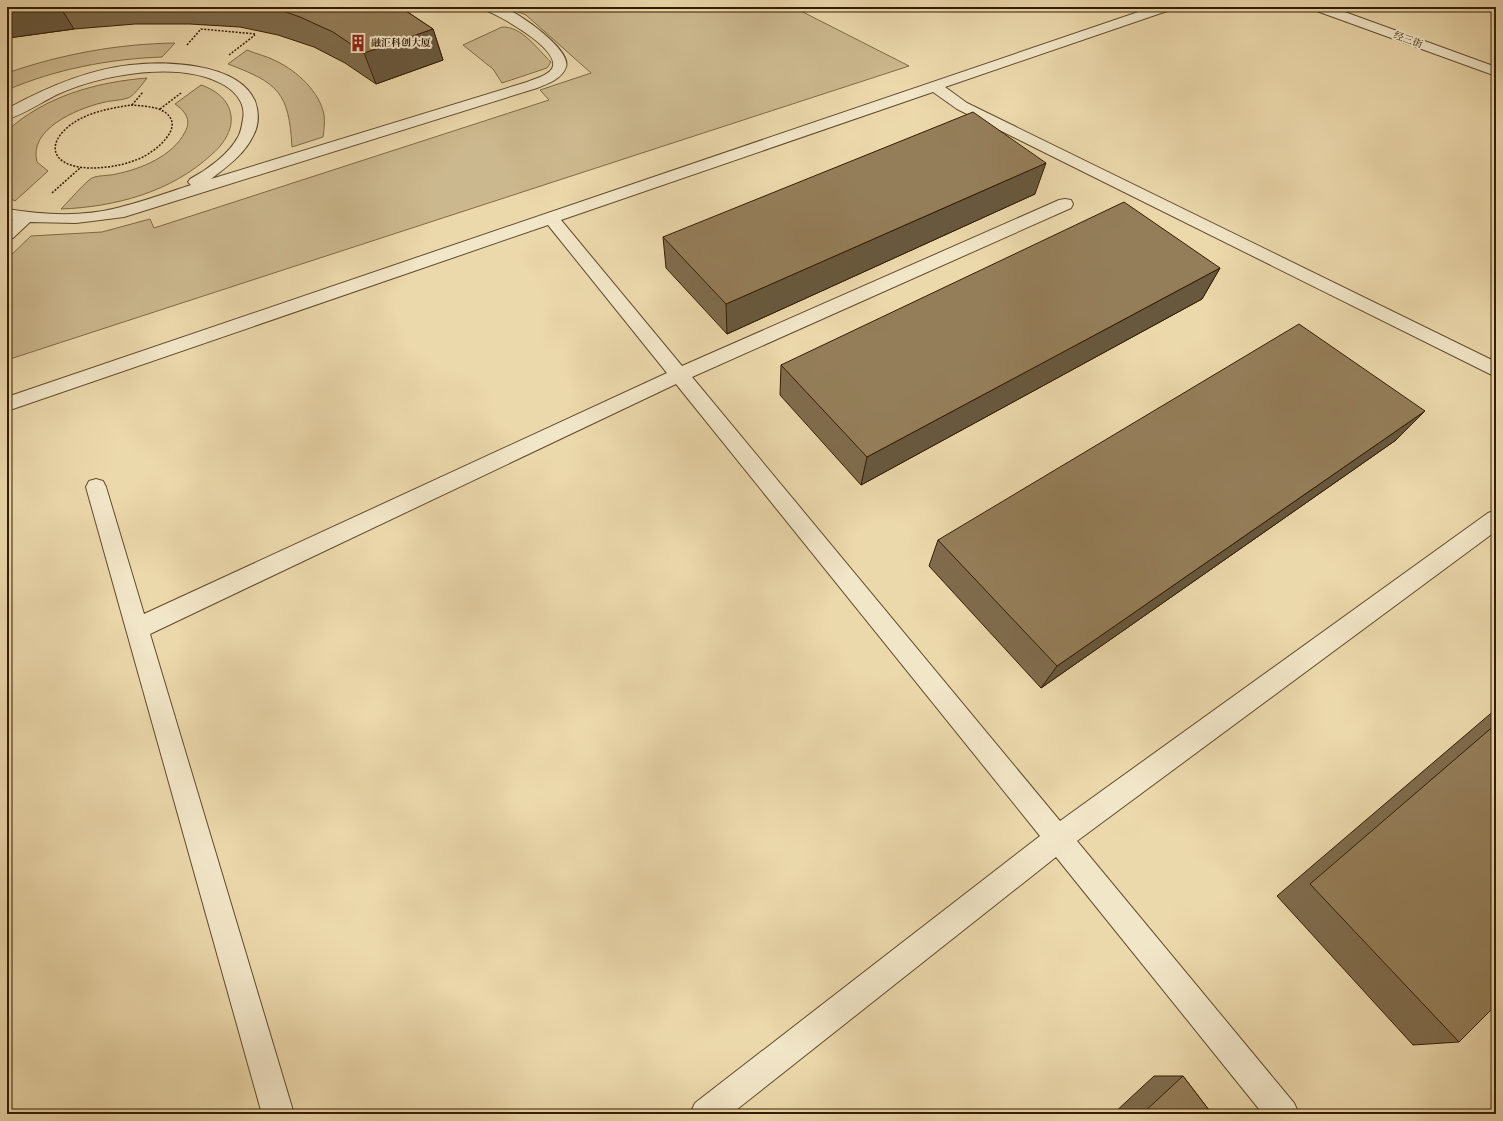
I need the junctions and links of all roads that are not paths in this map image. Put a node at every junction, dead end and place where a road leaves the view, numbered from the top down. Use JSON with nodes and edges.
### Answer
{"nodes":[{"id":1,"x":490,"y":7,"type":"edge"},
{"id":2,"x":1166,"y":7,"type":"edge"},
{"id":3,"x":1319,"y":7,"type":"edge"},
{"id":4,"x":1496,"y":72,"type":"edge"},
{"id":5,"x":934,"y":86,"type":"junction"},
{"id":6,"x":7,"y":115,"type":"edge"},
{"id":7,"x":1065,"y":204,"type":"dead end"},
{"id":8,"x":118,"y":213,"type":"junction"},
{"id":9,"x":7,"y":214,"type":"edge"},
{"id":10,"x":25,"y":218,"type":"junction"},
{"id":11,"x":551,"y":218,"type":"junction"},
{"id":12,"x":7,"y":234,"type":"edge"},
{"id":13,"x":1496,"y":370,"type":"edge"},
{"id":14,"x":679,"y":375,"type":"junction"},
{"id":15,"x":7,"y":404,"type":"edge"},
{"id":16,"x":96,"y":487,"type":"dead end"},
{"id":17,"x":1496,"y":520,"type":"edge"},
{"id":18,"x":137,"y":629,"type":"junction"},
{"id":19,"x":1058,"y":839,"type":"junction"},
{"id":20,"x":278,"y":1114,"type":"edge"},
{"id":21,"x":706,"y":1114,"type":"edge"},
{"id":22,"x":1283,"y":1114,"type":"edge"}],
"edges":[{"from":1,"to":8,"type":"street"},
{"from":2,"to":5,"type":"street"},
{"from":3,"to":4,"type":"street","name":"经三街"},
{"from":5,"to":11,"type":"street"},
{"from":5,"to":13,"type":"street"},
{"from":6,"to":8,"type":"street"},
{"from":7,"to":14,"type":"street"},
{"from":8,"to":10,"type":"street"},
{"from":9,"to":10,"type":"street"},
{"from":10,"to":12,"type":"street"},
{"from":11,"to":14,"type":"street"},
{"from":11,"to":15,"type":"street"},
{"from":14,"to":18,"type":"street"},
{"from":14,"to":19,"type":"street"},
{"from":16,"to":18,"type":"street"},
{"from":17,"to":19,"type":"street"},
{"from":18,"to":20,"type":"street"},
{"from":19,"to":21,"type":"street"},
{"from":19,"to":22,"type":"street"}]}
